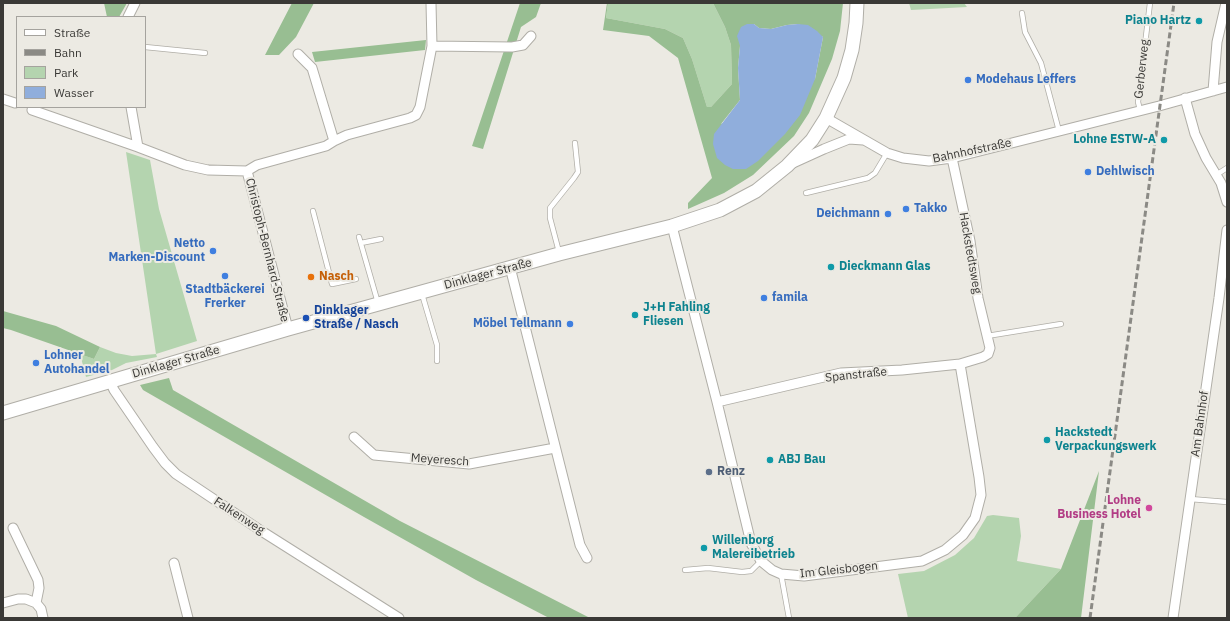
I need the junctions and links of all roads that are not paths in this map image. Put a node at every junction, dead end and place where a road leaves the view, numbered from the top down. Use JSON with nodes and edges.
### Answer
{"nodes":[{"id":1,"x":135,"y":3,"type":"edge"},
{"id":2,"x":431,"y":3,"type":"edge"},
{"id":3,"x":857,"y":3,"type":"edge"},
{"id":4,"x":1150,"y":3,"type":"edge"},
{"id":5,"x":1226,"y":3,"type":"edge"},
{"id":6,"x":1022,"y":13,"type":"dead end"},
{"id":7,"x":128,"y":16,"type":"edge"},
{"id":8,"x":531,"y":36,"type":"dead end"},
{"id":9,"x":432,"y":46,"type":"junction"},
{"id":10,"x":146,"y":47,"type":"edge"},
{"id":11,"x":205,"y":53,"type":"dead end"},
{"id":12,"x":298,"y":54,"type":"dead end"},
{"id":13,"x":1227,"y":87,"type":"edge"},
{"id":14,"x":1213,"y":90,"type":"junction"},
{"id":15,"x":1185,"y":98,"type":"junction"},
{"id":16,"x":3,"y":99,"type":"edge"},
{"id":17,"x":14,"y":103,"type":"dead end"},
{"id":18,"x":131,"y":108,"type":"edge"},
{"id":19,"x":32,"y":110,"type":"dead end"},
{"id":20,"x":1140,"y":110,"type":"junction"},
{"id":21,"x":826,"y":118,"type":"junction"},
{"id":22,"x":1059,"y":131,"type":"junction"},
{"id":23,"x":865,"y":140,"type":"junction"},
{"id":24,"x":334,"y":141,"type":"junction"},
{"id":25,"x":575,"y":143,"type":"dead end"},
{"id":26,"x":138,"y":147,"type":"junction"},
{"id":27,"x":887,"y":153,"type":"junction"},
{"id":28,"x":952,"y":158,"type":"junction"},
{"id":29,"x":788,"y":166,"type":"junction"},
{"id":30,"x":1227,"y":168,"type":"edge"},
{"id":31,"x":247,"y":171,"type":"junction"},
{"id":32,"x":1216,"y":175,"type":"junction"},
{"id":33,"x":806,"y":193,"type":"dead end"},
{"id":34,"x":1227,"y":202,"type":"edge"},
{"id":35,"x":313,"y":211,"type":"dead end"},
{"id":36,"x":672,"y":226,"type":"junction"},
{"id":37,"x":1227,"y":230,"type":"edge"},
{"id":38,"x":359,"y":236,"type":"dead end"},
{"id":39,"x":381,"y":238,"type":"dead end"},
{"id":40,"x":361,"y":243,"type":"junction"},
{"id":41,"x":559,"y":254,"type":"junction"},
{"id":42,"x":510,"y":267,"type":"junction"},
{"id":43,"x":356,"y":278,"type":"dead end"},
{"id":44,"x":422,"y":292,"type":"junction"},
{"id":45,"x":1223,"y":299,"type":"edge"},
{"id":46,"x":378,"y":305,"type":"junction"},
{"id":47,"x":1062,"y":324,"type":"dead end"},
{"id":48,"x":288,"y":329,"type":"junction"},
{"id":49,"x":988,"y":336,"type":"junction"},
{"id":50,"x":990,"y":348,"type":"joint"},
{"id":51,"x":437,"y":361,"type":"dead end"},
{"id":52,"x":960,"y":364,"type":"junction"},
{"id":53,"x":110,"y":381,"type":"junction"},
{"id":54,"x":717,"y":402,"type":"junction"},
{"id":55,"x":3,"y":413,"type":"edge"},
{"id":56,"x":354,"y":437,"type":"dead end"},
{"id":57,"x":555,"y":448,"type":"junction"},
{"id":58,"x":1190,"y":499,"type":"junction"},
{"id":59,"x":1227,"y":502,"type":"edge"},
{"id":60,"x":13,"y":528,"type":"dead end"},
{"id":61,"x":587,"y":558,"type":"dead end"},
{"id":62,"x":761,"y":561,"type":"junction"},
{"id":63,"x":174,"y":564,"type":"dead end"},
{"id":64,"x":685,"y":570,"type":"dead end"},
{"id":65,"x":781,"y":574,"type":"junction"},
{"id":66,"x":3,"y":603,"type":"edge"},
{"id":67,"x":36,"y":603,"type":"junction"},
{"id":68,"x":43,"y":618,"type":"edge"},
{"id":69,"x":188,"y":618,"type":"edge"},
{"id":70,"x":399,"y":618,"type":"edge"},
{"id":71,"x":789,"y":618,"type":"edge"},
{"id":72,"x":1173,"y":618,"type":"edge"}],
"edges":[{"from":1,"to":7,"type":"street"},
{"from":2,"to":9,"type":"street","name":"Christoph-Bernhard-Straße"},
{"from":3,"to":21,"type":"main road","name":"Dinklager Straße"},
{"from":4,"to":20,"type":"lane","name":"Gerberweg"},
{"from":5,"to":14,"type":"street"},
{"from":6,"to":22,"type":"lane"},
{"from":8,"to":9,"type":"street"},
{"from":9,"to":24,"type":"street","name":"Christoph-Bernhard-Straße"},
{"from":10,"to":11,"type":"lane"},
{"from":12,"to":24,"type":"street"},
{"from":13,"to":14,"type":"street","name":"Bahnhofstraße"},
{"from":14,"to":15,"type":"street","name":"Bahnhofstraße"},
{"from":15,"to":20,"type":"street","name":"Bahnhofstraße"},
{"from":15,"to":32,"type":"street"},
{"from":16,"to":17,"type":"street"},
{"from":18,"to":26,"type":"street"},
{"from":19,"to":26,"type":"street","name":"Christoph-Bernhard-Straße"},
{"from":20,"to":22,"type":"street","name":"Bahnhofstraße"},
{"from":21,"to":23,"type":"street","name":"Bahnhofstraße"},
{"from":21,"to":29,"type":"main road","name":"Dinklager Straße"},
{"from":22,"to":28,"type":"street","name":"Bahnhofstraße"},
{"from":23,"to":27,"type":"street","name":"Bahnhofstraße"},
{"from":23,"to":29,"type":"street"},
{"from":24,"to":31,"type":"street","name":"Christoph-Bernhard-Straße"},
{"from":25,"to":41,"type":"lane"},
{"from":26,"to":31,"type":"street","name":"Christoph-Bernhard-Straße"},
{"from":27,"to":28,"type":"street","name":"Bahnhofstraße"},
{"from":27,"to":33,"type":"lane"},
{"from":28,"to":49,"type":"street","name":"Hackstedtsweg"},
{"from":29,"to":36,"type":"main road","name":"Dinklager Straße"},
{"from":30,"to":32,"type":"lane"},
{"from":31,"to":48,"type":"street","name":"Christoph-Bernhard-Straße"},
{"from":32,"to":34,"type":"street"},
{"from":35,"to":43,"type":"lane"},
{"from":36,"to":41,"type":"main road","name":"Dinklager Straße"},
{"from":36,"to":54,"type":"street","name":"Im Gleisbogen"},
{"from":37,"to":45,"type":"street","name":"Am Bahnhof"},
{"from":38,"to":40,"type":"lane"},
{"from":39,"to":40,"type":"lane"},
{"from":40,"to":46,"type":"lane"},
{"from":41,"to":42,"type":"main road","name":"Dinklager Straße"},
{"from":42,"to":44,"type":"main road","name":"Dinklager Straße"},
{"from":42,"to":57,"type":"street"},
{"from":44,"to":46,"type":"main road","name":"Dinklager Straße"},
{"from":44,"to":51,"type":"lane"},
{"from":45,"to":58,"type":"street","name":"Am Bahnhof"},
{"from":46,"to":48,"type":"main road","name":"Dinklager Straße"},
{"from":47,"to":49,"type":"lane"},
{"from":48,"to":53,"type":"main road","name":"Dinklager Straße"},
{"from":49,"to":50,"type":"street","name":"Hackstedtsweg"},
{"from":50,"to":52,"type":"street","name":"Spanstraße"},
{"from":52,"to":54,"type":"street","name":"Spanstraße"},
{"from":52,"to":65,"type":"street","name":"Im Gleisbogen"},
{"from":53,"to":55,"type":"main road","name":"Dinklager Straße"},
{"from":53,"to":70,"type":"street","name":"Falkenweg"},
{"from":54,"to":62,"type":"street","name":"Im Gleisbogen"},
{"from":56,"to":57,"type":"street","name":"Meyeresch"},
{"from":57,"to":61,"type":"street"},
{"from":58,"to":59,"type":"lane"},
{"from":58,"to":72,"type":"street","name":"Am Bahnhof"},
{"from":60,"to":67,"type":"street"},
{"from":62,"to":64,"type":"lane"},
{"from":62,"to":65,"type":"street","name":"Im Gleisbogen"},
{"from":63,"to":69,"type":"street"},
{"from":65,"to":71,"type":"lane"},
{"from":66,"to":67,"type":"street"},
{"from":67,"to":68,"type":"street"}]}
